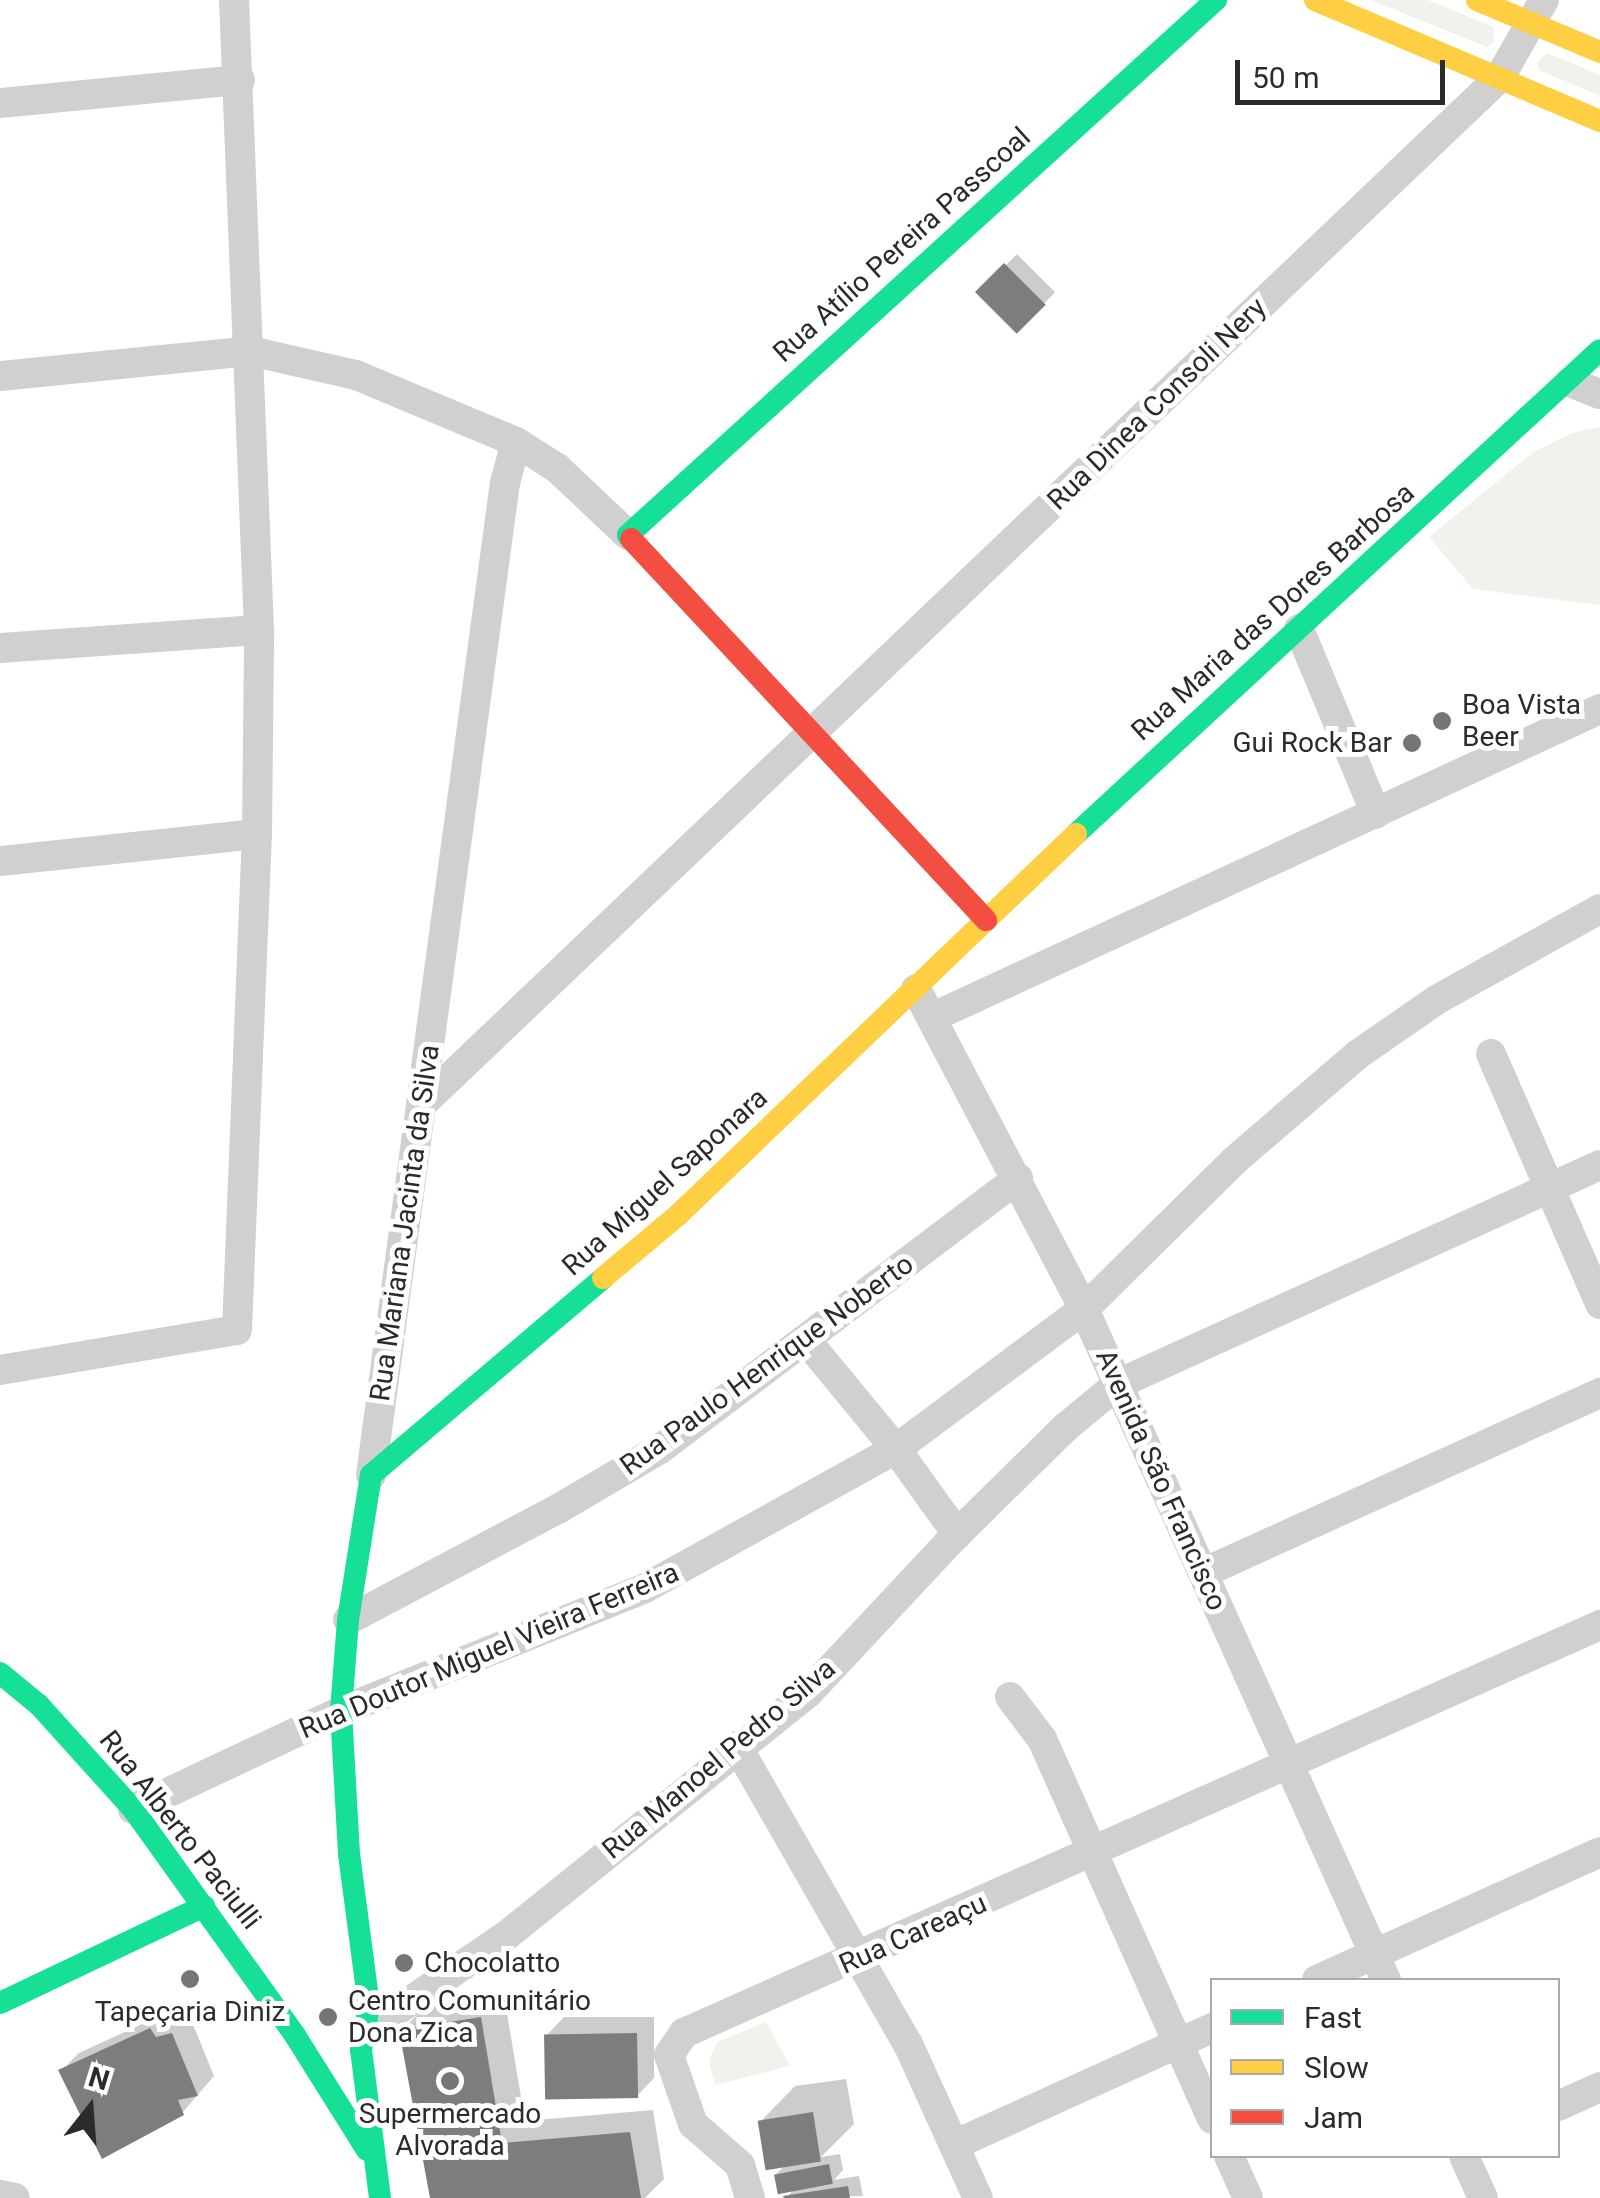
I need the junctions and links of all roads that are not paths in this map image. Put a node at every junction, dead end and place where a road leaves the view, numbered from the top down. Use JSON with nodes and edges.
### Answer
{"nodes":[{"id":1,"x":234,"y":0,"type":"edge"},
{"id":2,"x":1216,"y":0,"type":"edge"},
{"id":3,"x":1315,"y":0,"type":"edge"},
{"id":4,"x":1477,"y":0,"type":"edge"},
{"id":5,"x":1538,"y":12,"type":"edge"},
{"id":6,"x":1600,"y":52,"type":"edge"},
{"id":7,"x":1500,"y":78,"type":"junction"},
{"id":8,"x":240,"y":80,"type":"junction"},
{"id":9,"x":0,"y":102,"type":"edge"},
{"id":10,"x":1600,"y":121,"type":"edge"},
{"id":11,"x":1600,"y":350,"type":"edge"},
{"id":12,"x":250,"y":351,"type":"junction"},
{"id":13,"x":0,"y":376,"type":"edge"},
{"id":14,"x":1570,"y":382,"type":"junction"},
{"id":15,"x":1600,"y":394,"type":"edge"},
{"id":16,"x":516,"y":442,"type":"junction"},
{"id":17,"x":628,"y":535,"type":"junction"},
{"id":18,"x":259,"y":630,"type":"junction"},
{"id":19,"x":1299,"y":630,"type":"junction"},
{"id":20,"x":0,"y":648,"type":"edge"},
{"id":21,"x":1600,"y":709,"type":"edge"},
{"id":22,"x":814,"y":730,"type":"junction"},
{"id":23,"x":1376,"y":814,"type":"junction"},
{"id":24,"x":257,"y":834,"type":"junction"},
{"id":25,"x":0,"y":860,"type":"edge"},
{"id":26,"x":1600,"y":909,"type":"edge"},
{"id":27,"x":986,"y":920,"type":"junction"},
{"id":28,"x":916,"y":988,"type":"junction"},
{"id":29,"x":933,"y":1017,"type":"junction"},
{"id":30,"x":1490,"y":1054,"type":"dead end"},
{"id":31,"x":422,"y":1104,"type":"junction"},
{"id":32,"x":1600,"y":1165,"type":"edge"},
{"id":33,"x":1018,"y":1178,"type":"junction"},
{"id":34,"x":1549,"y":1188,"type":"junction"},
{"id":35,"x":1600,"y":1304,"type":"edge"},
{"id":36,"x":1084,"y":1309,"type":"junction"},
{"id":37,"x":806,"y":1340,"type":"junction"},
{"id":38,"x":0,"y":1370,"type":"edge"},
{"id":39,"x":1118,"y":1384,"type":"junction"},
{"id":40,"x":1600,"y":1393,"type":"edge"},
{"id":41,"x":896,"y":1449,"type":"junction"},
{"id":42,"x":371,"y":1474,"type":"junction"},
{"id":43,"x":958,"y":1534,"type":"junction"},
{"id":44,"x":1203,"y":1573,"type":"junction"},
{"id":45,"x":348,"y":1620,"type":"junction"},
{"id":46,"x":1600,"y":1624,"type":"edge"},
{"id":47,"x":0,"y":1673,"type":"edge"},
{"id":48,"x":1010,"y":1697,"type":"dead end"},
{"id":49,"x":341,"y":1711,"type":"junction"},
{"id":50,"x":737,"y":1746,"type":"junction"},
{"id":51,"x":1289,"y":1764,"type":"junction"},
{"id":52,"x":132,"y":1809,"type":"junction"},
{"id":53,"x":1600,"y":1852,"type":"edge"},
{"id":54,"x":1093,"y":1853,"type":"junction"},
{"id":55,"x":204,"y":1906,"type":"junction"},
{"id":56,"x":859,"y":1958,"type":"junction"},
{"id":57,"x":1380,"y":1968,"type":"edge"},
{"id":58,"x":1328,"y":1978,"type":"edge"},
{"id":59,"x":0,"y":2003,"type":"edge"},
{"id":60,"x":374,"y":2014,"type":"junction"},
{"id":61,"x":1210,"y":2029,"type":"edge"},
{"id":62,"x":296,"y":2037,"type":"junction"},
{"id":63,"x":1178,"y":2043,"type":"junction"},
{"id":64,"x":361,"y":2050,"type":"junction"},
{"id":65,"x":329,"y":2067,"type":"junction"},
{"id":66,"x":1600,"y":2087,"type":"edge"},
{"id":67,"x":1560,"y":2105,"type":"edge"},
{"id":68,"x":1210,"y":2115,"type":"edge"},
{"id":69,"x":368,"y":2118,"type":"junction"},
{"id":70,"x":954,"y":2144,"type":"junction"},
{"id":71,"x":397,"y":2152,"type":"junction"},
{"id":72,"x":1230,"y":2158,"type":"edge"},
{"id":73,"x":1465,"y":2158,"type":"edge"},
{"id":74,"x":373,"y":2160,"type":"junction"},
{"id":75,"x":402,"y":2182,"type":"dead end"},
{"id":76,"x":380,"y":2198,"type":"edge"},
{"id":77,"x":750,"y":2198,"type":"edge"},
{"id":78,"x":978,"y":2198,"type":"edge"},
{"id":79,"x":1248,"y":2198,"type":"edge"},
{"id":80,"x":1483,"y":2198,"type":"edge"}],
"edges":[{"from":1,"to":8,"type":"street"},
{"from":2,"to":17,"type":"street","name":"Rua Atílio Pereira Passcoal"},
{"from":3,"to":7,"type":"street"},
{"from":4,"to":5,"type":"street"},
{"from":5,"to":6,"type":"street"},
{"from":5,"to":7,"type":"street","name":"Rua Dinea Consoli Nery"},
{"from":7,"to":10,"type":"street"},
{"from":7,"to":22,"type":"street","name":"Rua Dinea Consoli Nery"},
{"from":8,"to":9,"type":"street"},
{"from":8,"to":12,"type":"street"},
{"from":11,"to":14,"type":"street","name":"Rua Maria das Dores Barbosa"},
{"from":12,"to":13,"type":"street"},
{"from":12,"to":16,"type":"street"},
{"from":12,"to":18,"type":"street"},
{"from":14,"to":15,"type":"street"},
{"from":14,"to":19,"type":"street","name":"Rua Maria das Dores Barbosa"},
{"from":16,"to":17,"type":"street"},
{"from":16,"to":31,"type":"street","name":"Rua Mariana Jacinta da Silva"},
{"from":17,"to":22,"type":"street"},
{"from":18,"to":20,"type":"street"},
{"from":18,"to":24,"type":"street"},
{"from":19,"to":23,"type":"street"},
{"from":19,"to":27,"type":"street","name":"Rua Maria das Dores Barbosa"},
{"from":21,"to":23,"type":"street"},
{"from":22,"to":27,"type":"street"},
{"from":22,"to":31,"type":"street","name":"Rua Dinea Consoli Nery"},
{"from":23,"to":29,"type":"street"},
{"from":24,"to":25,"type":"street"},
{"from":24,"to":38,"type":"street"},
{"from":26,"to":36,"type":"street","name":"Rua Doutor Miguel Vieira Ferreira"},
{"from":27,"to":28,"type":"street","name":"Rua Miguel Saponara"},
{"from":28,"to":29,"type":"street","name":"Avenida São Francisco"},
{"from":28,"to":42,"type":"street","name":"Rua Miguel Saponara"},
{"from":29,"to":33,"type":"street","name":"Avenida São Francisco"},
{"from":30,"to":34,"type":"street"},
{"from":31,"to":42,"type":"street","name":"Rua Mariana Jacinta da Silva"},
{"from":32,"to":34,"type":"street","name":"Rua Manoel Pedro Silva"},
{"from":33,"to":36,"type":"street","name":"Avenida São Francisco"},
{"from":33,"to":37,"type":"street","name":"Rua Paulo Henrique Noberto"},
{"from":34,"to":35,"type":"street"},
{"from":34,"to":39,"type":"street","name":"Rua Manoel Pedro Silva"},
{"from":36,"to":39,"type":"street","name":"Avenida São Francisco"},
{"from":36,"to":41,"type":"street","name":"Rua Doutor Miguel Vieira Ferreira"},
{"from":37,"to":41,"type":"street"},
{"from":37,"to":45,"type":"street","name":"Rua Paulo Henrique Noberto"},
{"from":39,"to":43,"type":"street","name":"Rua Manoel Pedro Silva"},
{"from":39,"to":44,"type":"street","name":"Avenida São Francisco"},
{"from":40,"to":44,"type":"street"},
{"from":41,"to":43,"type":"street"},
{"from":41,"to":49,"type":"street","name":"Rua Doutor Miguel Vieira Ferreira"},
{"from":42,"to":45,"type":"street","name":"Rua Mariana Jacinta da Silva"},
{"from":43,"to":50,"type":"street","name":"Rua Manoel Pedro Silva"},
{"from":44,"to":51,"type":"street","name":"Avenida São Francisco"},
{"from":45,"to":49,"type":"street","name":"Rua Mariana Jacinta da Silva"},
{"from":46,"to":51,"type":"street","name":"Rua Careaçu"},
{"from":47,"to":52,"type":"street","name":"Rua Alberto Paciulli"},
{"from":48,"to":54,"type":"street"},
{"from":49,"to":52,"type":"street","name":"Rua Doutor Miguel Vieira Ferreira"},
{"from":49,"to":60,"type":"street","name":"Rua Mariana Jacinta da Silva"},
{"from":50,"to":56,"type":"street"},
{"from":50,"to":60,"type":"street","name":"Rua Manoel Pedro Silva"},
{"from":51,"to":54,"type":"street","name":"Rua Careaçu"},
{"from":51,"to":57,"type":"street","name":"Avenida São Francisco"},
{"from":52,"to":55,"type":"street","name":"Rua Alberto Paciulli"},
{"from":53,"to":57,"type":"street"},
{"from":54,"to":56,"type":"street","name":"Rua Careaçu"},
{"from":54,"to":63,"type":"street"},
{"from":55,"to":59,"type":"street"},
{"from":55,"to":62,"type":"street","name":"Rua Alberto Paciulli"},
{"from":56,"to":70,"type":"street"},
{"from":56,"to":77,"type":"street","name":"Rua Careaçu"},
{"from":57,"to":58,"type":"street"},
{"from":60,"to":64,"type":"street","name":"Rua Mariana Jacinta da Silva"},
{"from":60,"to":71,"type":"street","name":"Rua Mariana Jacinta da Silva"},
{"from":61,"to":63,"type":"street"},
{"from":62,"to":65,"type":"street","name":"Rua Alberto Paciulli"},
{"from":62,"to":74,"type":"street","name":"Rua Alberto Paciulli"},
{"from":63,"to":68,"type":"street"},
{"from":63,"to":70,"type":"street"},
{"from":64,"to":65,"type":"street"},
{"from":64,"to":69,"type":"street","name":"Rua Mariana Jacinta da Silva"},
{"from":65,"to":69,"type":"street","name":"Rua Alberto Paciulli"},
{"from":66,"to":67,"type":"street"},
{"from":69,"to":71,"type":"street","name":"Rua Alberto Paciulli"},
{"from":69,"to":74,"type":"street","name":"Rua Mariana Jacinta da Silva"},
{"from":70,"to":78,"type":"street"},
{"from":71,"to":75,"type":"street","name":"Rua Mariana Jacinta da Silva"},
{"from":72,"to":79,"type":"street"},
{"from":73,"to":80,"type":"street"},
{"from":74,"to":76,"type":"street","name":"Rua Mariana Jacinta da Silva"}]}
